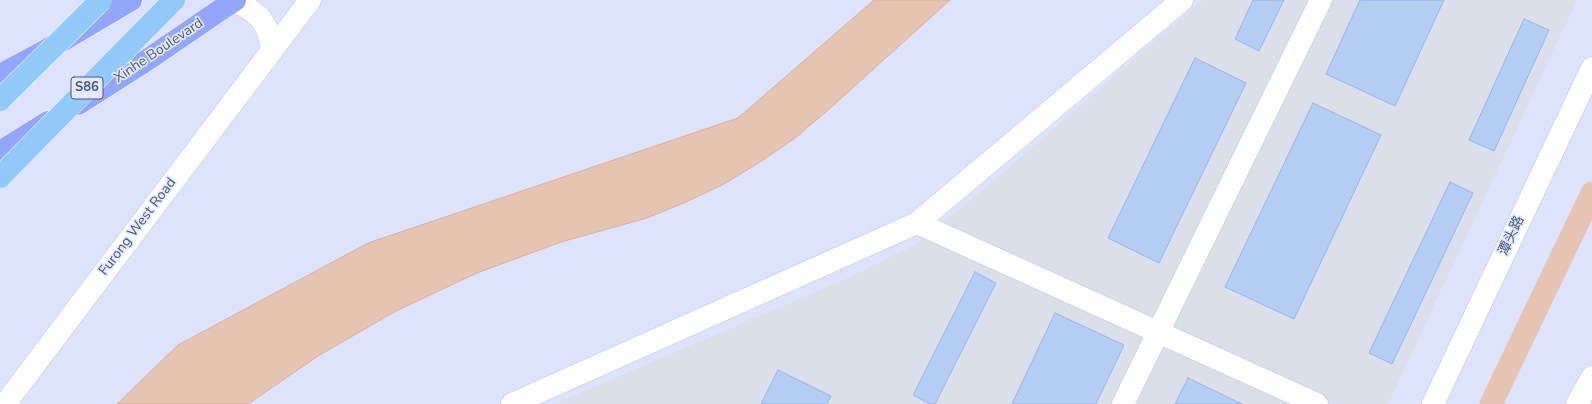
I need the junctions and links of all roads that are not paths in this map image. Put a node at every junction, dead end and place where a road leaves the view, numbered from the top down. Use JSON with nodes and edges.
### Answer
{"nodes":[{"id":1,"x":101,"y":0,"type":"edge"},
{"id":2,"x":131,"y":0,"type":"edge"},
{"id":3,"x":174,"y":0,"type":"edge"},
{"id":4,"x":310,"y":0,"type":"edge"},
{"id":5,"x":1182,"y":0,"type":"edge"},
{"id":6,"x":1321,"y":0,"type":"edge"},
{"id":7,"x":233,"y":1,"type":"edge"},
{"id":8,"x":272,"y":51,"type":"junction"},
{"id":9,"x":1592,"y":68,"type":"edge"},
{"id":10,"x":0,"y":75,"type":"edge"},
{"id":11,"x":0,"y":100,"type":"edge"},
{"id":12,"x":0,"y":152,"type":"edge"},
{"id":13,"x":0,"y":177,"type":"edge"},
{"id":14,"x":917,"y":223,"type":"junction"},
{"id":15,"x":1158,"y":332,"type":"junction"},
{"id":16,"x":1592,"y":377,"type":"edge"},
{"id":17,"x":5,"y":404,"type":"edge"},
{"id":18,"x":512,"y":404,"type":"edge"},
{"id":19,"x":1122,"y":404,"type":"edge"},
{"id":20,"x":1317,"y":404,"type":"edge"},
{"id":21,"x":1433,"y":404,"type":"edge"},
{"id":22,"x":1577,"y":404,"type":"edge"}],
"edges":[{"from":1,"to":11,"type":"highway","bridge":true},
{"from":2,"to":10,"type":"main road"},
{"from":3,"to":13,"type":"highway","number":"S86","bridge":true},
{"from":4,"to":8,"type":"street","name":"Furong West Road"},
{"from":5,"to":14,"type":"street"},
{"from":6,"to":15,"type":"street"},
{"from":7,"to":8,"type":"street"},
{"from":7,"to":12,"type":"main road","name":"Xinhe Boulevard"},
{"from":8,"to":17,"type":"street","name":"Furong West Road"},
{"from":9,"to":21,"type":"street","name":"潭头路"},
{"from":14,"to":15,"type":"street"},
{"from":14,"to":18,"type":"street"},
{"from":15,"to":19,"type":"street"},
{"from":15,"to":20,"type":"street"},
{"from":16,"to":22,"type":"street"}]}
